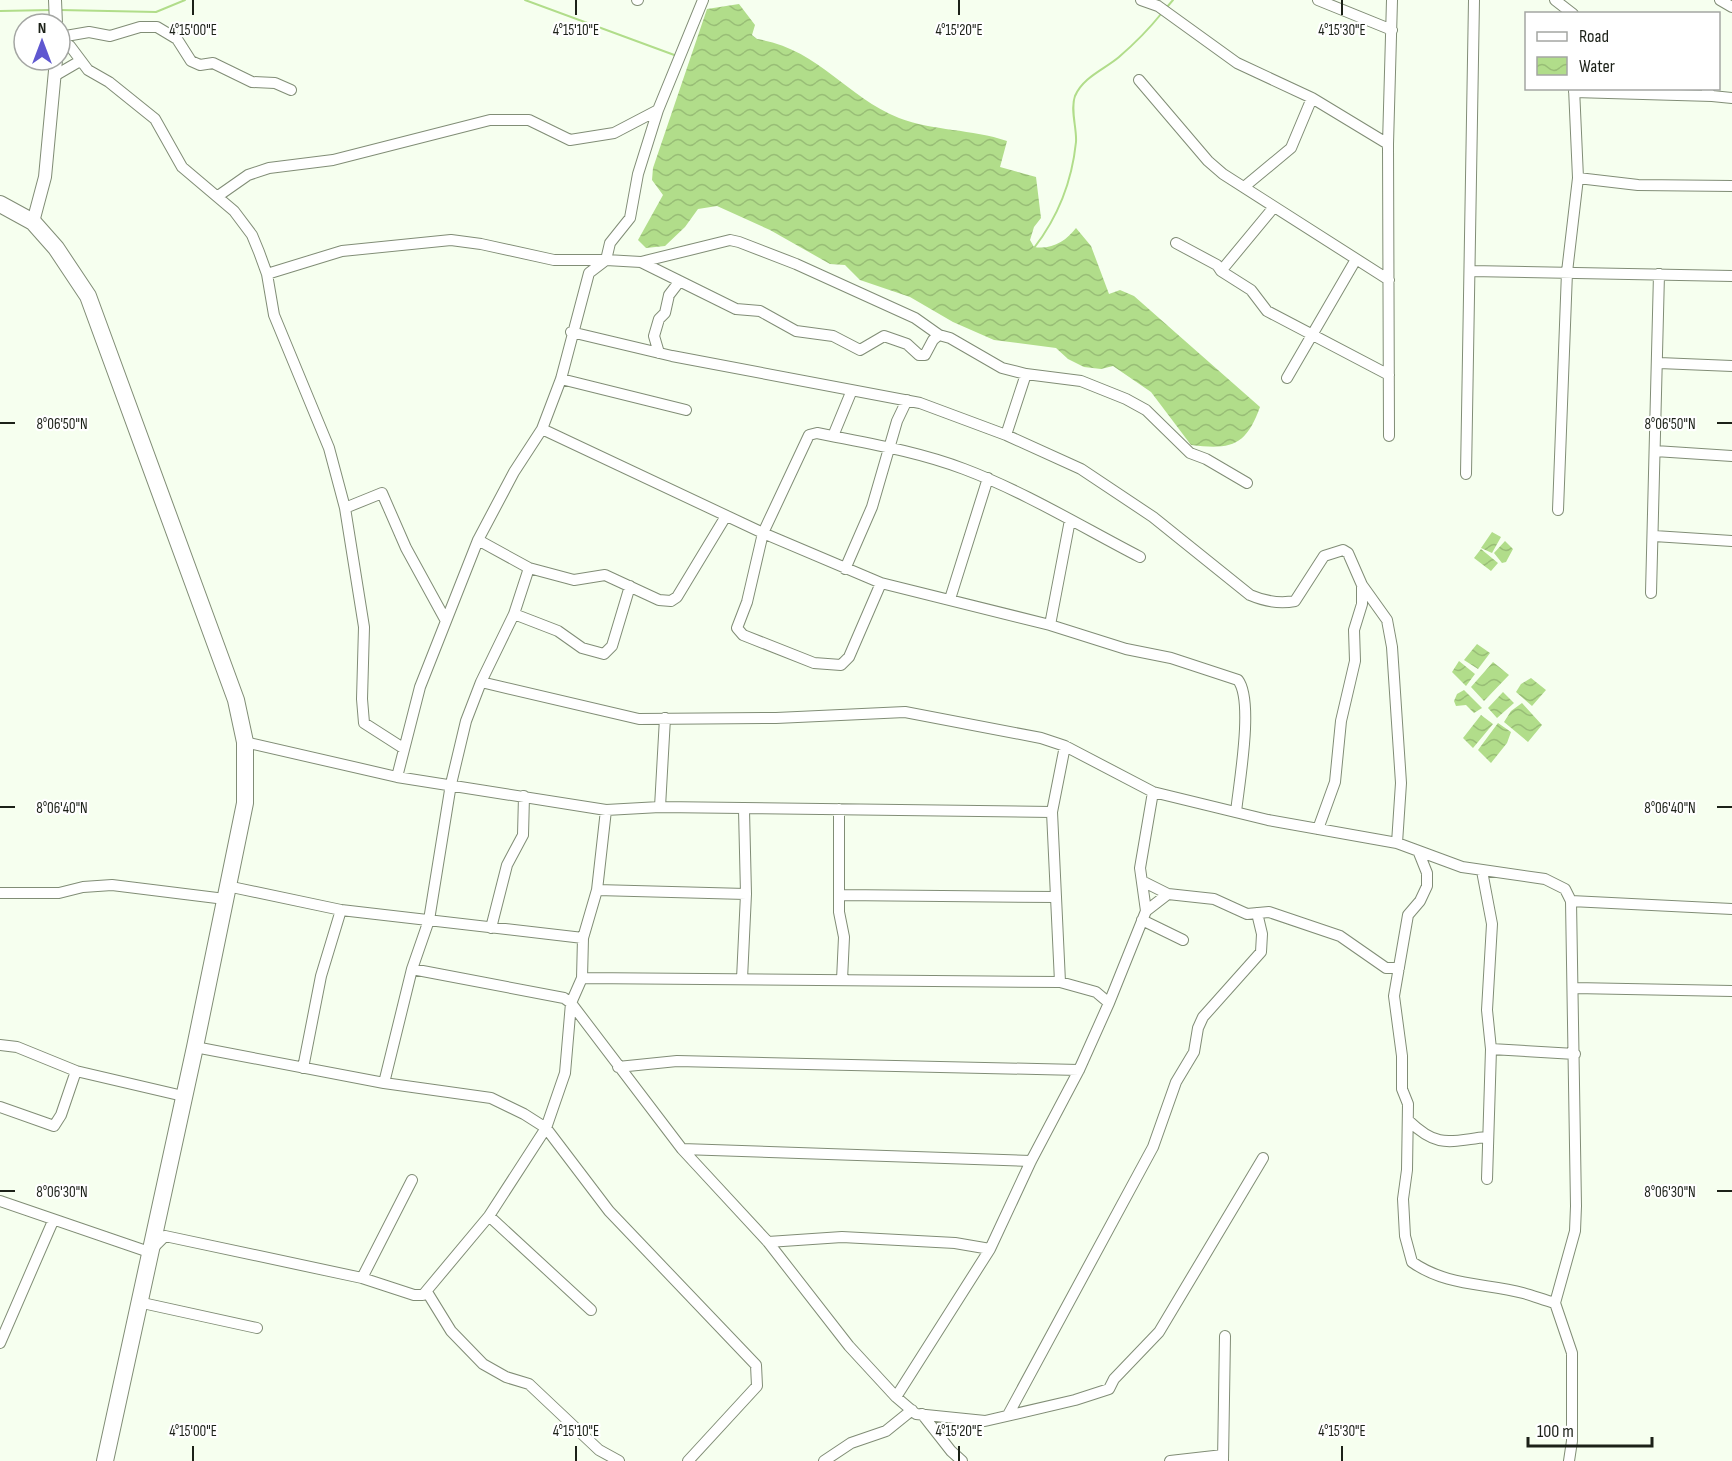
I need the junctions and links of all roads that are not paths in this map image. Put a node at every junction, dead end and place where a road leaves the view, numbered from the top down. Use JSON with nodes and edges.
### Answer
{"nodes":[{"id":1,"x":703,"y":0,"type":"edge"},
{"id":2,"x":1142,"y":0,"type":"edge"},
{"id":3,"x":1318,"y":0,"type":"edge"},
{"id":4,"x":1392,"y":0,"type":"edge"},
{"id":5,"x":1474,"y":0,"type":"edge"},
{"id":6,"x":1555,"y":0,"type":"edge"},
{"id":7,"x":1720,"y":0,"type":"edge"},
{"id":8,"x":1732,"y":7,"type":"edge"},
{"id":9,"x":1570,"y":12,"type":"edge"},
{"id":10,"x":1392,"y":30,"type":"junction"},
{"id":11,"x":72,"y":34,"type":"edge"},
{"id":12,"x":72,"y":49,"type":"edge"},
{"id":13,"x":80,"y":61,"type":"junction"},
{"id":14,"x":56,"y":75,"type":"joint"},
{"id":15,"x":1139,"y":80,"type":"dead end"},
{"id":16,"x":291,"y":90,"type":"dead end"},
{"id":17,"x":1574,"y":90,"type":"edge"},
{"id":18,"x":1704,"y":90,"type":"edge"},
{"id":19,"x":1712,"y":96,"type":"junction"},
{"id":20,"x":1732,"y":98,"type":"edge"},
{"id":21,"x":1312,"y":99,"type":"junction"},
{"id":22,"x":658,"y":110,"type":"junction"},
{"id":23,"x":1389,"y":144,"type":"junction"},
{"id":24,"x":1578,"y":178,"type":"junction"},
{"id":25,"x":1732,"y":186,"type":"edge"},
{"id":26,"x":1244,"y":187,"type":"junction"},
{"id":27,"x":218,"y":196,"type":"junction"},
{"id":28,"x":0,"y":204,"type":"edge"},
{"id":29,"x":1274,"y":207,"type":"junction"},
{"id":30,"x":33,"y":222,"type":"junction"},
{"id":31,"x":1176,"y":243,"type":"dead end"},
{"id":32,"x":606,"y":260,"type":"junction"},
{"id":33,"x":1355,"y":261,"type":"junction"},
{"id":34,"x":641,"y":262,"type":"junction"},
{"id":35,"x":1470,"y":271,"type":"junction"},
{"id":36,"x":1221,"y":272,"type":"junction"},
{"id":37,"x":1567,"y":272,"type":"junction"},
{"id":38,"x":267,"y":274,"type":"junction"},
{"id":39,"x":1659,"y":274,"type":"junction"},
{"id":40,"x":1732,"y":276,"type":"edge"},
{"id":41,"x":1389,"y":280,"type":"junction"},
{"id":42,"x":679,"y":282,"type":"junction"},
{"id":43,"x":571,"y":332,"type":"junction"},
{"id":44,"x":939,"y":334,"type":"junction"},
{"id":45,"x":1312,"y":336,"type":"junction"},
{"id":46,"x":659,"y":353,"type":"junction"},
{"id":47,"x":1659,"y":363,"type":"junction"},
{"id":48,"x":1732,"y":366,"type":"edge"},
{"id":49,"x":1026,"y":375,"type":"junction"},
{"id":50,"x":1389,"y":375,"type":"junction"},
{"id":51,"x":1287,"y":378,"type":"dead end"},
{"id":52,"x":561,"y":379,"type":"junction"},
{"id":53,"x":852,"y":390,"type":"junction"},
{"id":54,"x":908,"y":400,"type":"junction"},
{"id":55,"x":686,"y":410,"type":"dead end"},
{"id":56,"x":542,"y":429,"type":"junction"},
{"id":57,"x":1006,"y":435,"type":"junction"},
{"id":58,"x":833,"y":436,"type":"junction"},
{"id":59,"x":1389,"y":436,"type":"dead end"},
{"id":60,"x":889,"y":448,"type":"junction"},
{"id":61,"x":1655,"y":451,"type":"junction"},
{"id":62,"x":1732,"y":456,"type":"edge"},
{"id":63,"x":1466,"y":474,"type":"dead end"},
{"id":64,"x":988,"y":478,"type":"junction"},
{"id":65,"x":1247,"y":483,"type":"dead end"},
{"id":66,"x":345,"y":508,"type":"junction"},
{"id":67,"x":1558,"y":510,"type":"dead end"},
{"id":68,"x":726,"y":516,"type":"junction"},
{"id":69,"x":1070,"y":520,"type":"junction"},
{"id":70,"x":762,"y":533,"type":"junction"},
{"id":71,"x":1654,"y":536,"type":"junction"},
{"id":72,"x":478,"y":540,"type":"junction"},
{"id":73,"x":1732,"y":542,"type":"edge"},
{"id":74,"x":1140,"y":557,"type":"dead end"},
{"id":75,"x":529,"y":567,"type":"junction"},
{"id":76,"x":845,"y":569,"type":"junction"},
{"id":77,"x":881,"y":583,"type":"junction"},
{"id":78,"x":1362,"y":585,"type":"junction"},
{"id":79,"x":630,"y":586,"type":"junction"},
{"id":80,"x":1651,"y":593,"type":"dead end"},
{"id":81,"x":950,"y":599,"type":"junction"},
{"id":82,"x":514,"y":614,"type":"junction"},
{"id":83,"x":446,"y":621,"type":"junction"},
{"id":84,"x":1050,"y":625,"type":"junction"},
{"id":85,"x":481,"y":682,"type":"junction"},
{"id":86,"x":665,"y":718,"type":"junction"},
{"id":87,"x":244,"y":742,"type":"junction"},
{"id":88,"x":1065,"y":746,"type":"junction"},
{"id":89,"x":404,"y":748,"type":"junction"},
{"id":90,"x":397,"y":777,"type":"junction"},
{"id":91,"x":451,"y":784,"type":"junction"},
{"id":92,"x":1153,"y":792,"type":"junction"},
{"id":93,"x":524,"y":796,"type":"junction"},
{"id":94,"x":660,"y":807,"type":"junction"},
{"id":95,"x":839,"y":809,"type":"junction"},
{"id":96,"x":606,"y":810,"type":"junction"},
{"id":97,"x":744,"y":810,"type":"junction"},
{"id":98,"x":1052,"y":812,"type":"junction"},
{"id":99,"x":1236,"y":812,"type":"junction"},
{"id":100,"x":1318,"y":829,"type":"junction"},
{"id":101,"x":1397,"y":843,"type":"junction"},
{"id":102,"x":1419,"y":853,"type":"junction"},
{"id":103,"x":1482,"y":871,"type":"junction"},
{"id":104,"x":1144,"y":882,"type":"junction"},
{"id":105,"x":597,"y":890,"type":"junction"},
{"id":106,"x":0,"y":892,"type":"edge"},
{"id":107,"x":226,"y":893,"type":"junction"},
{"id":108,"x":746,"y":894,"type":"junction"},
{"id":109,"x":1168,"y":894,"type":"junction"},
{"id":110,"x":840,"y":895,"type":"junction"},
{"id":111,"x":1056,"y":897,"type":"junction"},
{"id":112,"x":1571,"y":901,"type":"junction"},
{"id":113,"x":1732,"y":909,"type":"edge"},
{"id":114,"x":341,"y":910,"type":"junction"},
{"id":115,"x":1257,"y":913,"type":"junction"},
{"id":116,"x":1144,"y":916,"type":"junction"},
{"id":117,"x":429,"y":920,"type":"junction"},
{"id":118,"x":491,"y":928,"type":"junction"},
{"id":119,"x":583,"y":938,"type":"junction"},
{"id":120,"x":1183,"y":940,"type":"dead end"},
{"id":121,"x":1386,"y":968,"type":"junction"},
{"id":122,"x":1399,"y":968,"type":"junction"},
{"id":123,"x":412,"y":969,"type":"junction"},
{"id":124,"x":582,"y":978,"type":"junction"},
{"id":125,"x":742,"y":979,"type":"junction"},
{"id":126,"x":842,"y":980,"type":"junction"},
{"id":127,"x":1060,"y":982,"type":"junction"},
{"id":128,"x":1574,"y":988,"type":"junction"},
{"id":129,"x":1732,"y":991,"type":"edge"},
{"id":130,"x":1394,"y":996,"type":"junction"},
{"id":131,"x":1109,"y":1003,"type":"junction"},
{"id":132,"x":571,"y":1004,"type":"junction"},
{"id":133,"x":0,"y":1045,"type":"edge"},
{"id":134,"x":195,"y":1047,"type":"junction"},
{"id":135,"x":1491,"y":1049,"type":"junction"},
{"id":136,"x":1575,"y":1054,"type":"junction"},
{"id":137,"x":618,"y":1066,"type":"junction"},
{"id":138,"x":303,"y":1068,"type":"junction"},
{"id":139,"x":1079,"y":1070,"type":"junction"},
{"id":140,"x":76,"y":1071,"type":"junction"},
{"id":141,"x":384,"y":1083,"type":"junction"},
{"id":142,"x":183,"y":1096,"type":"junction"},
{"id":143,"x":0,"y":1107,"type":"edge"},
{"id":144,"x":1409,"y":1121,"type":"junction"},
{"id":145,"x":546,"y":1128,"type":"junction"},
{"id":146,"x":1486,"y":1137,"type":"junction"},
{"id":147,"x":682,"y":1149,"type":"junction"},
{"id":148,"x":1263,"y":1158,"type":"dead end"},
{"id":149,"x":1030,"y":1161,"type":"junction"},
{"id":150,"x":1487,"y":1179,"type":"dead end"},
{"id":151,"x":412,"y":1180,"type":"dead end"},
{"id":152,"x":0,"y":1201,"type":"edge"},
{"id":153,"x":489,"y":1216,"type":"junction"},
{"id":154,"x":53,"y":1221,"type":"junction"},
{"id":155,"x":768,"y":1242,"type":"junction"},
{"id":156,"x":990,"y":1249,"type":"junction"},
{"id":157,"x":149,"y":1251,"type":"junction"},
{"id":158,"x":362,"y":1278,"type":"junction"},
{"id":159,"x":427,"y":1292,"type":"junction"},
{"id":160,"x":138,"y":1302,"type":"junction"},
{"id":161,"x":1555,"y":1303,"type":"junction"},
{"id":162,"x":591,"y":1310,"type":"dead end"},
{"id":163,"x":0,"y":1311,"type":"edge"},
{"id":164,"x":10,"y":1318,"type":"junction"},
{"id":165,"x":257,"y":1328,"type":"dead end"},
{"id":166,"x":1225,"y":1336,"type":"dead end"},
{"id":167,"x":0,"y":1343,"type":"edge"},
{"id":168,"x":896,"y":1397,"type":"junction"},
{"id":169,"x":917,"y":1412,"type":"junction"},
{"id":170,"x":1008,"y":1415,"type":"junction"},
{"id":171,"x":1223,"y":1458,"type":"edge"},
{"id":172,"x":105,"y":1461,"type":"edge"},
{"id":173,"x":619,"y":1461,"type":"edge"},
{"id":174,"x":688,"y":1461,"type":"edge"},
{"id":175,"x":824,"y":1461,"type":"edge"},
{"id":176,"x":962,"y":1461,"type":"edge"},
{"id":177,"x":1170,"y":1461,"type":"edge"},
{"id":178,"x":1569,"y":1461,"type":"edge"}],
"edges":[{"from":1,"to":22,"type":"street"},
{"from":2,"to":21,"type":"street"},
{"from":3,"to":10,"type":"street"},
{"from":4,"to":10,"type":"street"},
{"from":5,"to":35,"type":"street"},
{"from":6,"to":9,"type":"street"},
{"from":7,"to":8,"type":"street"},
{"from":10,"to":23,"type":"street"},
{"from":11,"to":16,"type":"street"},
{"from":12,"to":13,"type":"street"},
{"from":13,"to":14,"type":"street"},
{"from":13,"to":27,"type":"street"},
{"from":14,"to":30,"type":"street"},
{"from":15,"to":26,"type":"street"},
{"from":17,"to":19,"type":"street"},
{"from":17,"to":24,"type":"street"},
{"from":18,"to":19,"type":"street"},
{"from":19,"to":20,"type":"street"},
{"from":21,"to":23,"type":"street"},
{"from":21,"to":26,"type":"street"},
{"from":22,"to":27,"type":"street"},
{"from":22,"to":32,"type":"street"},
{"from":23,"to":41,"type":"street"},
{"from":24,"to":25,"type":"street"},
{"from":24,"to":37,"type":"street"},
{"from":26,"to":29,"type":"street"},
{"from":27,"to":38,"type":"street"},
{"from":28,"to":30,"type":"main road"},
{"from":29,"to":33,"type":"street"},
{"from":29,"to":36,"type":"street"},
{"from":30,"to":87,"type":"main road"},
{"from":31,"to":36,"type":"street"},
{"from":32,"to":34,"type":"street"},
{"from":32,"to":38,"type":"street"},
{"from":32,"to":43,"type":"street"},
{"from":33,"to":41,"type":"street"},
{"from":33,"to":45,"type":"street"},
{"from":34,"to":42,"type":"street"},
{"from":34,"to":44,"type":"street"},
{"from":35,"to":37,"type":"street"},
{"from":35,"to":63,"type":"street"},
{"from":36,"to":45,"type":"street"},
{"from":37,"to":39,"type":"street"},
{"from":37,"to":67,"type":"street"},
{"from":38,"to":66,"type":"street"},
{"from":39,"to":40,"type":"street"},
{"from":39,"to":47,"type":"street"},
{"from":41,"to":50,"type":"street"},
{"from":42,"to":44,"type":"street"},
{"from":42,"to":46,"type":"street"},
{"from":43,"to":46,"type":"street"},
{"from":43,"to":52,"type":"street"},
{"from":44,"to":49,"type":"street"},
{"from":45,"to":50,"type":"street"},
{"from":45,"to":51,"type":"street"},
{"from":46,"to":53,"type":"street"},
{"from":47,"to":48,"type":"street"},
{"from":47,"to":61,"type":"street"},
{"from":49,"to":57,"type":"street"},
{"from":49,"to":65,"type":"street"},
{"from":50,"to":59,"type":"street"},
{"from":52,"to":55,"type":"street"},
{"from":52,"to":56,"type":"street"},
{"from":53,"to":54,"type":"street"},
{"from":53,"to":58,"type":"street"},
{"from":54,"to":57,"type":"street"},
{"from":54,"to":60,"type":"street"},
{"from":56,"to":68,"type":"street"},
{"from":56,"to":72,"type":"street"},
{"from":57,"to":78,"type":"street"},
{"from":58,"to":60,"type":"street"},
{"from":58,"to":70,"type":"street"},
{"from":60,"to":64,"type":"street"},
{"from":60,"to":76,"type":"street"},
{"from":61,"to":62,"type":"street"},
{"from":61,"to":71,"type":"street"},
{"from":64,"to":69,"type":"street"},
{"from":64,"to":81,"type":"street"},
{"from":66,"to":83,"type":"street"},
{"from":66,"to":89,"type":"street"},
{"from":68,"to":70,"type":"street"},
{"from":68,"to":79,"type":"street"},
{"from":69,"to":74,"type":"street"},
{"from":69,"to":84,"type":"street"},
{"from":70,"to":76,"type":"street"},
{"from":70,"to":77,"type":"street"},
{"from":71,"to":73,"type":"street"},
{"from":71,"to":80,"type":"street"},
{"from":72,"to":75,"type":"street"},
{"from":72,"to":83,"type":"street"},
{"from":75,"to":79,"type":"street"},
{"from":75,"to":82,"type":"street"},
{"from":76,"to":77,"type":"street"},
{"from":77,"to":81,"type":"street"},
{"from":78,"to":100,"type":"street"},
{"from":78,"to":101,"type":"street"},
{"from":79,"to":82,"type":"street"},
{"from":81,"to":84,"type":"street"},
{"from":82,"to":85,"type":"street"},
{"from":83,"to":89,"type":"street"},
{"from":84,"to":99,"type":"street"},
{"from":85,"to":86,"type":"street"},
{"from":85,"to":91,"type":"street"},
{"from":86,"to":88,"type":"street"},
{"from":86,"to":94,"type":"street"},
{"from":87,"to":90,"type":"street"},
{"from":87,"to":107,"type":"main road"},
{"from":88,"to":92,"type":"street"},
{"from":88,"to":98,"type":"street"},
{"from":89,"to":90,"type":"street"},
{"from":90,"to":91,"type":"street"},
{"from":91,"to":93,"type":"street"},
{"from":91,"to":117,"type":"street"},
{"from":92,"to":99,"type":"street"},
{"from":92,"to":104,"type":"street"},
{"from":93,"to":96,"type":"street"},
{"from":93,"to":118,"type":"street"},
{"from":94,"to":96,"type":"street"},
{"from":94,"to":97,"type":"street"},
{"from":95,"to":97,"type":"street"},
{"from":95,"to":98,"type":"street"},
{"from":95,"to":110,"type":"street"},
{"from":96,"to":105,"type":"street"},
{"from":97,"to":108,"type":"street"},
{"from":98,"to":111,"type":"street"},
{"from":99,"to":100,"type":"street"},
{"from":100,"to":101,"type":"street"},
{"from":101,"to":102,"type":"street"},
{"from":102,"to":103,"type":"street"},
{"from":102,"to":122,"type":"street"},
{"from":103,"to":112,"type":"street"},
{"from":103,"to":135,"type":"street"},
{"from":104,"to":109,"type":"street"},
{"from":104,"to":116,"type":"street"},
{"from":105,"to":108,"type":"street"},
{"from":105,"to":119,"type":"street"},
{"from":106,"to":107,"type":"street"},
{"from":107,"to":114,"type":"street"},
{"from":107,"to":134,"type":"main road"},
{"from":108,"to":125,"type":"street"},
{"from":109,"to":115,"type":"street"},
{"from":109,"to":116,"type":"street"},
{"from":110,"to":111,"type":"street"},
{"from":110,"to":126,"type":"street"},
{"from":111,"to":127,"type":"street"},
{"from":112,"to":113,"type":"street"},
{"from":112,"to":128,"type":"street"},
{"from":114,"to":117,"type":"street"},
{"from":114,"to":138,"type":"street"},
{"from":115,"to":121,"type":"street"},
{"from":115,"to":170,"type":"street"},
{"from":116,"to":120,"type":"street"},
{"from":116,"to":131,"type":"street"},
{"from":117,"to":118,"type":"street"},
{"from":117,"to":123,"type":"street"},
{"from":118,"to":119,"type":"street"},
{"from":119,"to":124,"type":"street"},
{"from":121,"to":122,"type":"street"},
{"from":121,"to":130,"type":"street"},
{"from":122,"to":130,"type":"street"},
{"from":123,"to":132,"type":"street"},
{"from":123,"to":141,"type":"street"},
{"from":124,"to":125,"type":"street"},
{"from":124,"to":132,"type":"street"},
{"from":125,"to":126,"type":"street"},
{"from":126,"to":127,"type":"street"},
{"from":127,"to":131,"type":"street"},
{"from":128,"to":129,"type":"street"},
{"from":128,"to":136,"type":"street"},
{"from":130,"to":144,"type":"street"},
{"from":131,"to":139,"type":"street"},
{"from":132,"to":137,"type":"street"},
{"from":132,"to":145,"type":"street"},
{"from":133,"to":140,"type":"street"},
{"from":134,"to":138,"type":"street"},
{"from":134,"to":142,"type":"main road"},
{"from":135,"to":136,"type":"street"},
{"from":135,"to":146,"type":"street"},
{"from":136,"to":161,"type":"street"},
{"from":137,"to":139,"type":"street"},
{"from":137,"to":147,"type":"street"},
{"from":138,"to":141,"type":"street"},
{"from":139,"to":149,"type":"street"},
{"from":140,"to":142,"type":"street"},
{"from":140,"to":143,"type":"street"},
{"from":141,"to":145,"type":"street"},
{"from":142,"to":157,"type":"main road"},
{"from":144,"to":146,"type":"street"},
{"from":144,"to":161,"type":"street"},
{"from":145,"to":153,"type":"street"},
{"from":145,"to":174,"type":"street"},
{"from":146,"to":150,"type":"street"},
{"from":147,"to":149,"type":"street"},
{"from":147,"to":155,"type":"street"},
{"from":148,"to":170,"type":"street"},
{"from":149,"to":156,"type":"street"},
{"from":151,"to":158,"type":"street"},
{"from":152,"to":154,"type":"street"},
{"from":153,"to":159,"type":"street"},
{"from":153,"to":162,"type":"street"},
{"from":154,"to":157,"type":"street"},
{"from":154,"to":164,"type":"street"},
{"from":155,"to":156,"type":"street"},
{"from":155,"to":168,"type":"street"},
{"from":156,"to":168,"type":"street"},
{"from":157,"to":158,"type":"street"},
{"from":157,"to":160,"type":"main road"},
{"from":158,"to":159,"type":"street"},
{"from":159,"to":173,"type":"street"},
{"from":160,"to":165,"type":"street"},
{"from":160,"to":172,"type":"main road"},
{"from":161,"to":178,"type":"street"},
{"from":163,"to":164,"type":"street"},
{"from":164,"to":167,"type":"street"},
{"from":166,"to":171,"type":"street"},
{"from":168,"to":169,"type":"street"},
{"from":169,"to":170,"type":"street"},
{"from":169,"to":175,"type":"street"},
{"from":169,"to":176,"type":"street"},
{"from":171,"to":177,"type":"street"}]}
